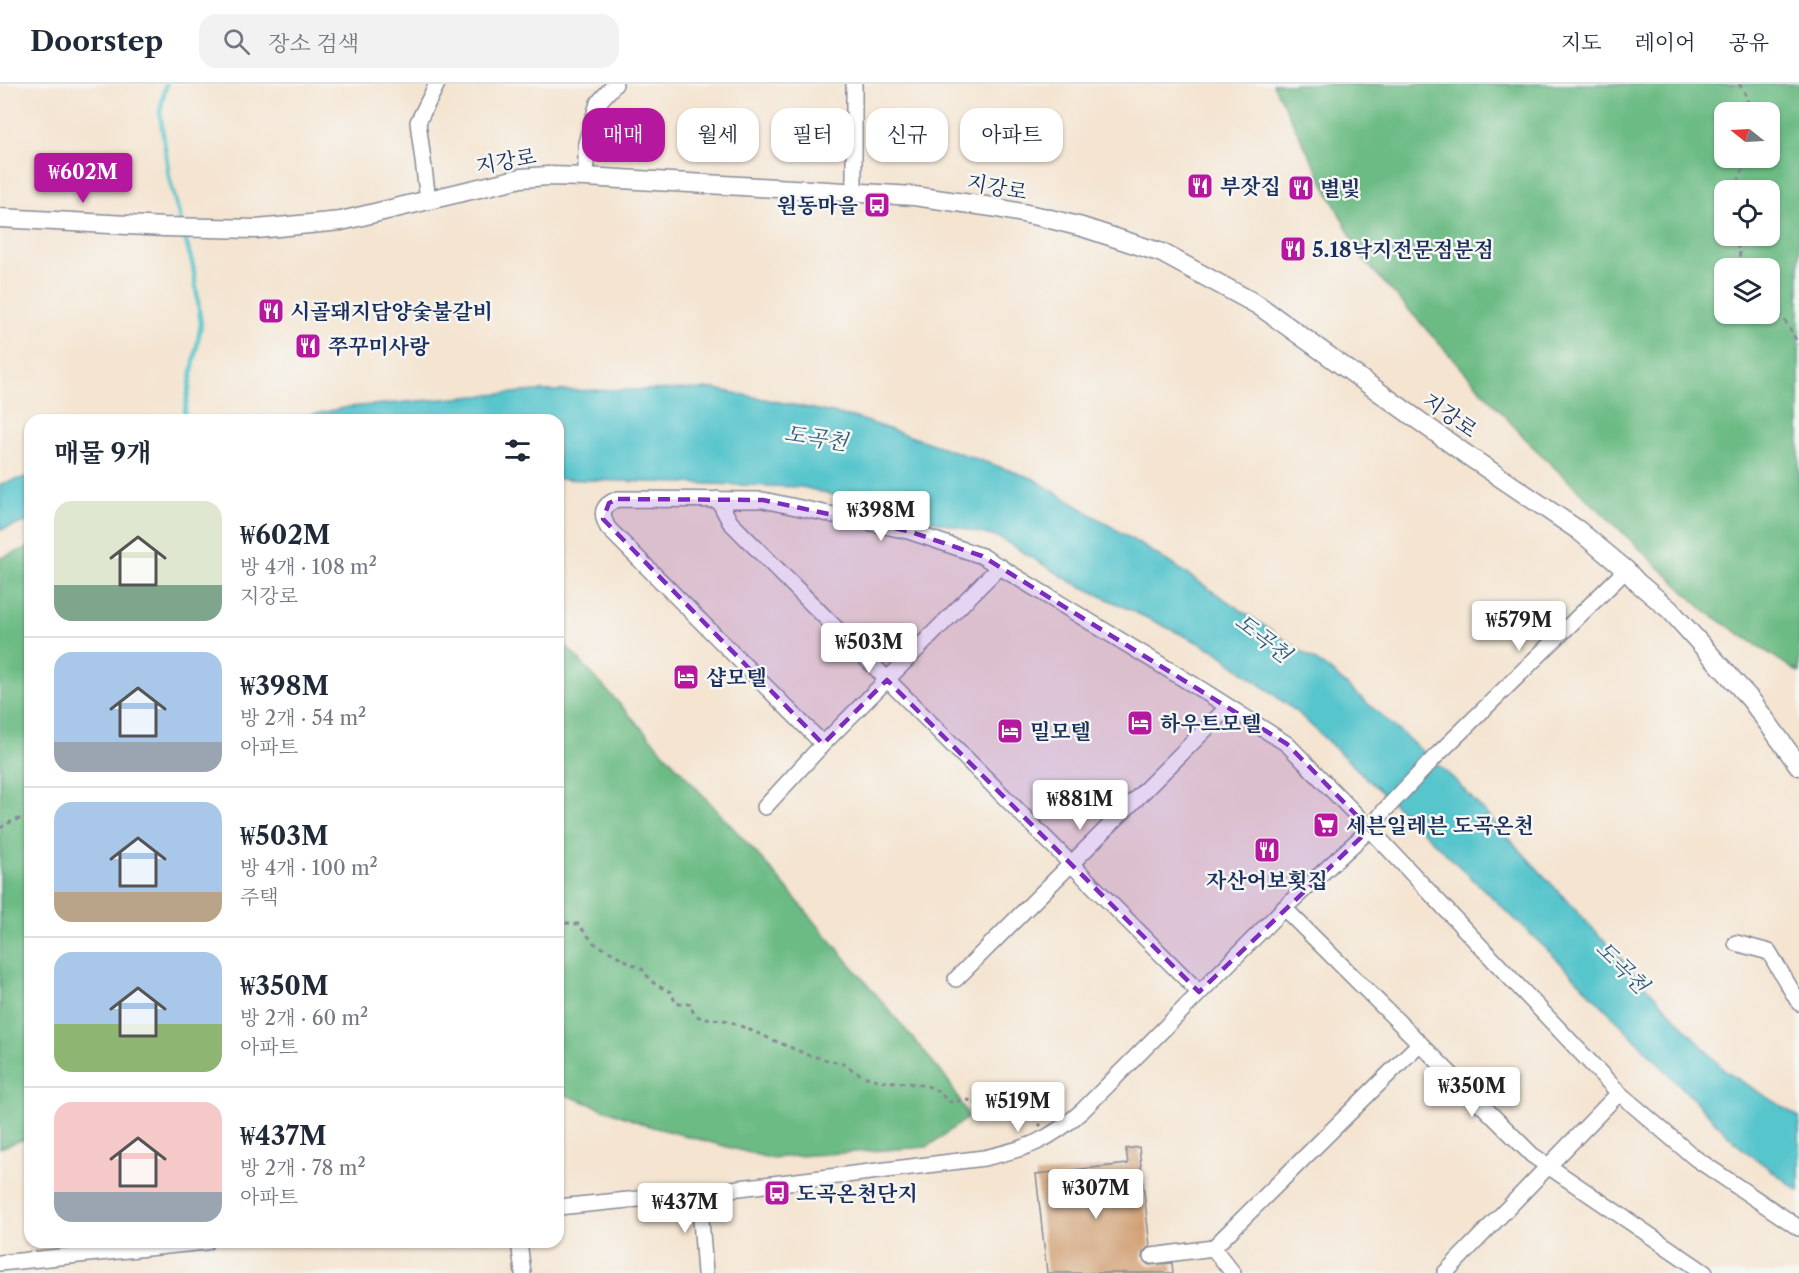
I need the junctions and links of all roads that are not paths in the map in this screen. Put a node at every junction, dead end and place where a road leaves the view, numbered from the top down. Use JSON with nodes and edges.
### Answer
{"nodes":[{"id":1,"x":437,"y":84,"type":"edge"},
{"id":2,"x":615,"y":84,"type":"edge"},
{"id":3,"x":854,"y":84,"type":"edge"},
{"id":4,"x":586,"y":177,"type":"junction"},
{"id":5,"x":854,"y":193,"type":"junction"},
{"id":6,"x":428,"y":200,"type":"junction"},
{"id":7,"x":0,"y":218,"type":"edge"},
{"id":8,"x":718,"y":499,"type":"junction"},
{"id":9,"x":1000,"y":566,"type":"junction"},
{"id":10,"x":1626,"y":570,"type":"junction"},
{"id":11,"x":887,"y":680,"type":"junction"},
{"id":12,"x":1228,"y":707,"type":"junction"},
{"id":13,"x":823,"y":744,"type":"junction"},
{"id":14,"x":1799,"y":766,"type":"edge"},
{"id":15,"x":765,"y":807,"type":"dead end"},
{"id":16,"x":1370,"y":829,"type":"junction"},
{"id":17,"x":1070,"y":864,"type":"junction"},
{"id":18,"x":1284,"y":908,"type":"junction"},
{"id":19,"x":1736,"y":943,"type":"dead end"},
{"id":20,"x":956,"y":978,"type":"dead end"},
{"id":21,"x":1198,"y":992,"type":"junction"},
{"id":22,"x":1799,"y":1003,"type":"edge"},
{"id":23,"x":1420,"y":1043,"type":"junction"},
{"id":24,"x":1619,"y":1093,"type":"junction"},
{"id":25,"x":1549,"y":1167,"type":"junction"},
{"id":26,"x":699,"y":1193,"type":"junction"},
{"id":27,"x":564,"y":1206,"type":"edge"},
{"id":28,"x":1799,"y":1228,"type":"edge"},
{"id":29,"x":147,"y":1248,"type":"edge"},
{"id":30,"x":520,"y":1248,"type":"edge"},
{"id":31,"x":1213,"y":1248,"type":"junction"},
{"id":32,"x":1152,"y":1256,"type":"dead end"},
{"id":33,"x":0,"y":1263,"type":"edge"},
{"id":34,"x":523,"y":1273,"type":"edge"},
{"id":35,"x":705,"y":1273,"type":"edge"},
{"id":36,"x":1233,"y":1273,"type":"edge"},
{"id":37,"x":1445,"y":1273,"type":"edge"},
{"id":38,"x":1705,"y":1273,"type":"edge"}],
"edges":[{"from":1,"to":6,"type":"street"},
{"from":2,"to":4,"type":"street"},
{"from":3,"to":5,"type":"street"},
{"from":4,"to":5,"type":"main road","name":"지강로"},
{"from":4,"to":6,"type":"main road","name":"지강로"},
{"from":5,"to":10,"type":"main road","name":"지강로"},
{"from":6,"to":7,"type":"main road","name":"지강로"},
{"from":8,"to":9,"type":"street"},
{"from":8,"to":11,"type":"street"},
{"from":8,"to":13,"type":"street"},
{"from":9,"to":11,"type":"street"},
{"from":9,"to":12,"type":"street"},
{"from":10,"to":14,"type":"main road","name":"지강로"},
{"from":10,"to":16,"type":"street"},
{"from":11,"to":13,"type":"street"},
{"from":11,"to":17,"type":"street"},
{"from":12,"to":16,"type":"street"},
{"from":12,"to":17,"type":"street"},
{"from":13,"to":15,"type":"street"},
{"from":16,"to":18,"type":"street"},
{"from":16,"to":24,"type":"street"},
{"from":17,"to":20,"type":"street"},
{"from":17,"to":21,"type":"street"},
{"from":18,"to":21,"type":"street"},
{"from":18,"to":23,"type":"street"},
{"from":19,"to":22,"type":"street"},
{"from":21,"to":26,"type":"street"},
{"from":23,"to":25,"type":"street"},
{"from":23,"to":31,"type":"street"},
{"from":24,"to":25,"type":"street"},
{"from":24,"to":28,"type":"street"},
{"from":25,"to":37,"type":"street"},
{"from":25,"to":38,"type":"street"},
{"from":26,"to":27,"type":"street"},
{"from":26,"to":35,"type":"street"},
{"from":29,"to":33,"type":"street"},
{"from":30,"to":34,"type":"street"},
{"from":31,"to":32,"type":"street"},
{"from":31,"to":36,"type":"street"}]}
